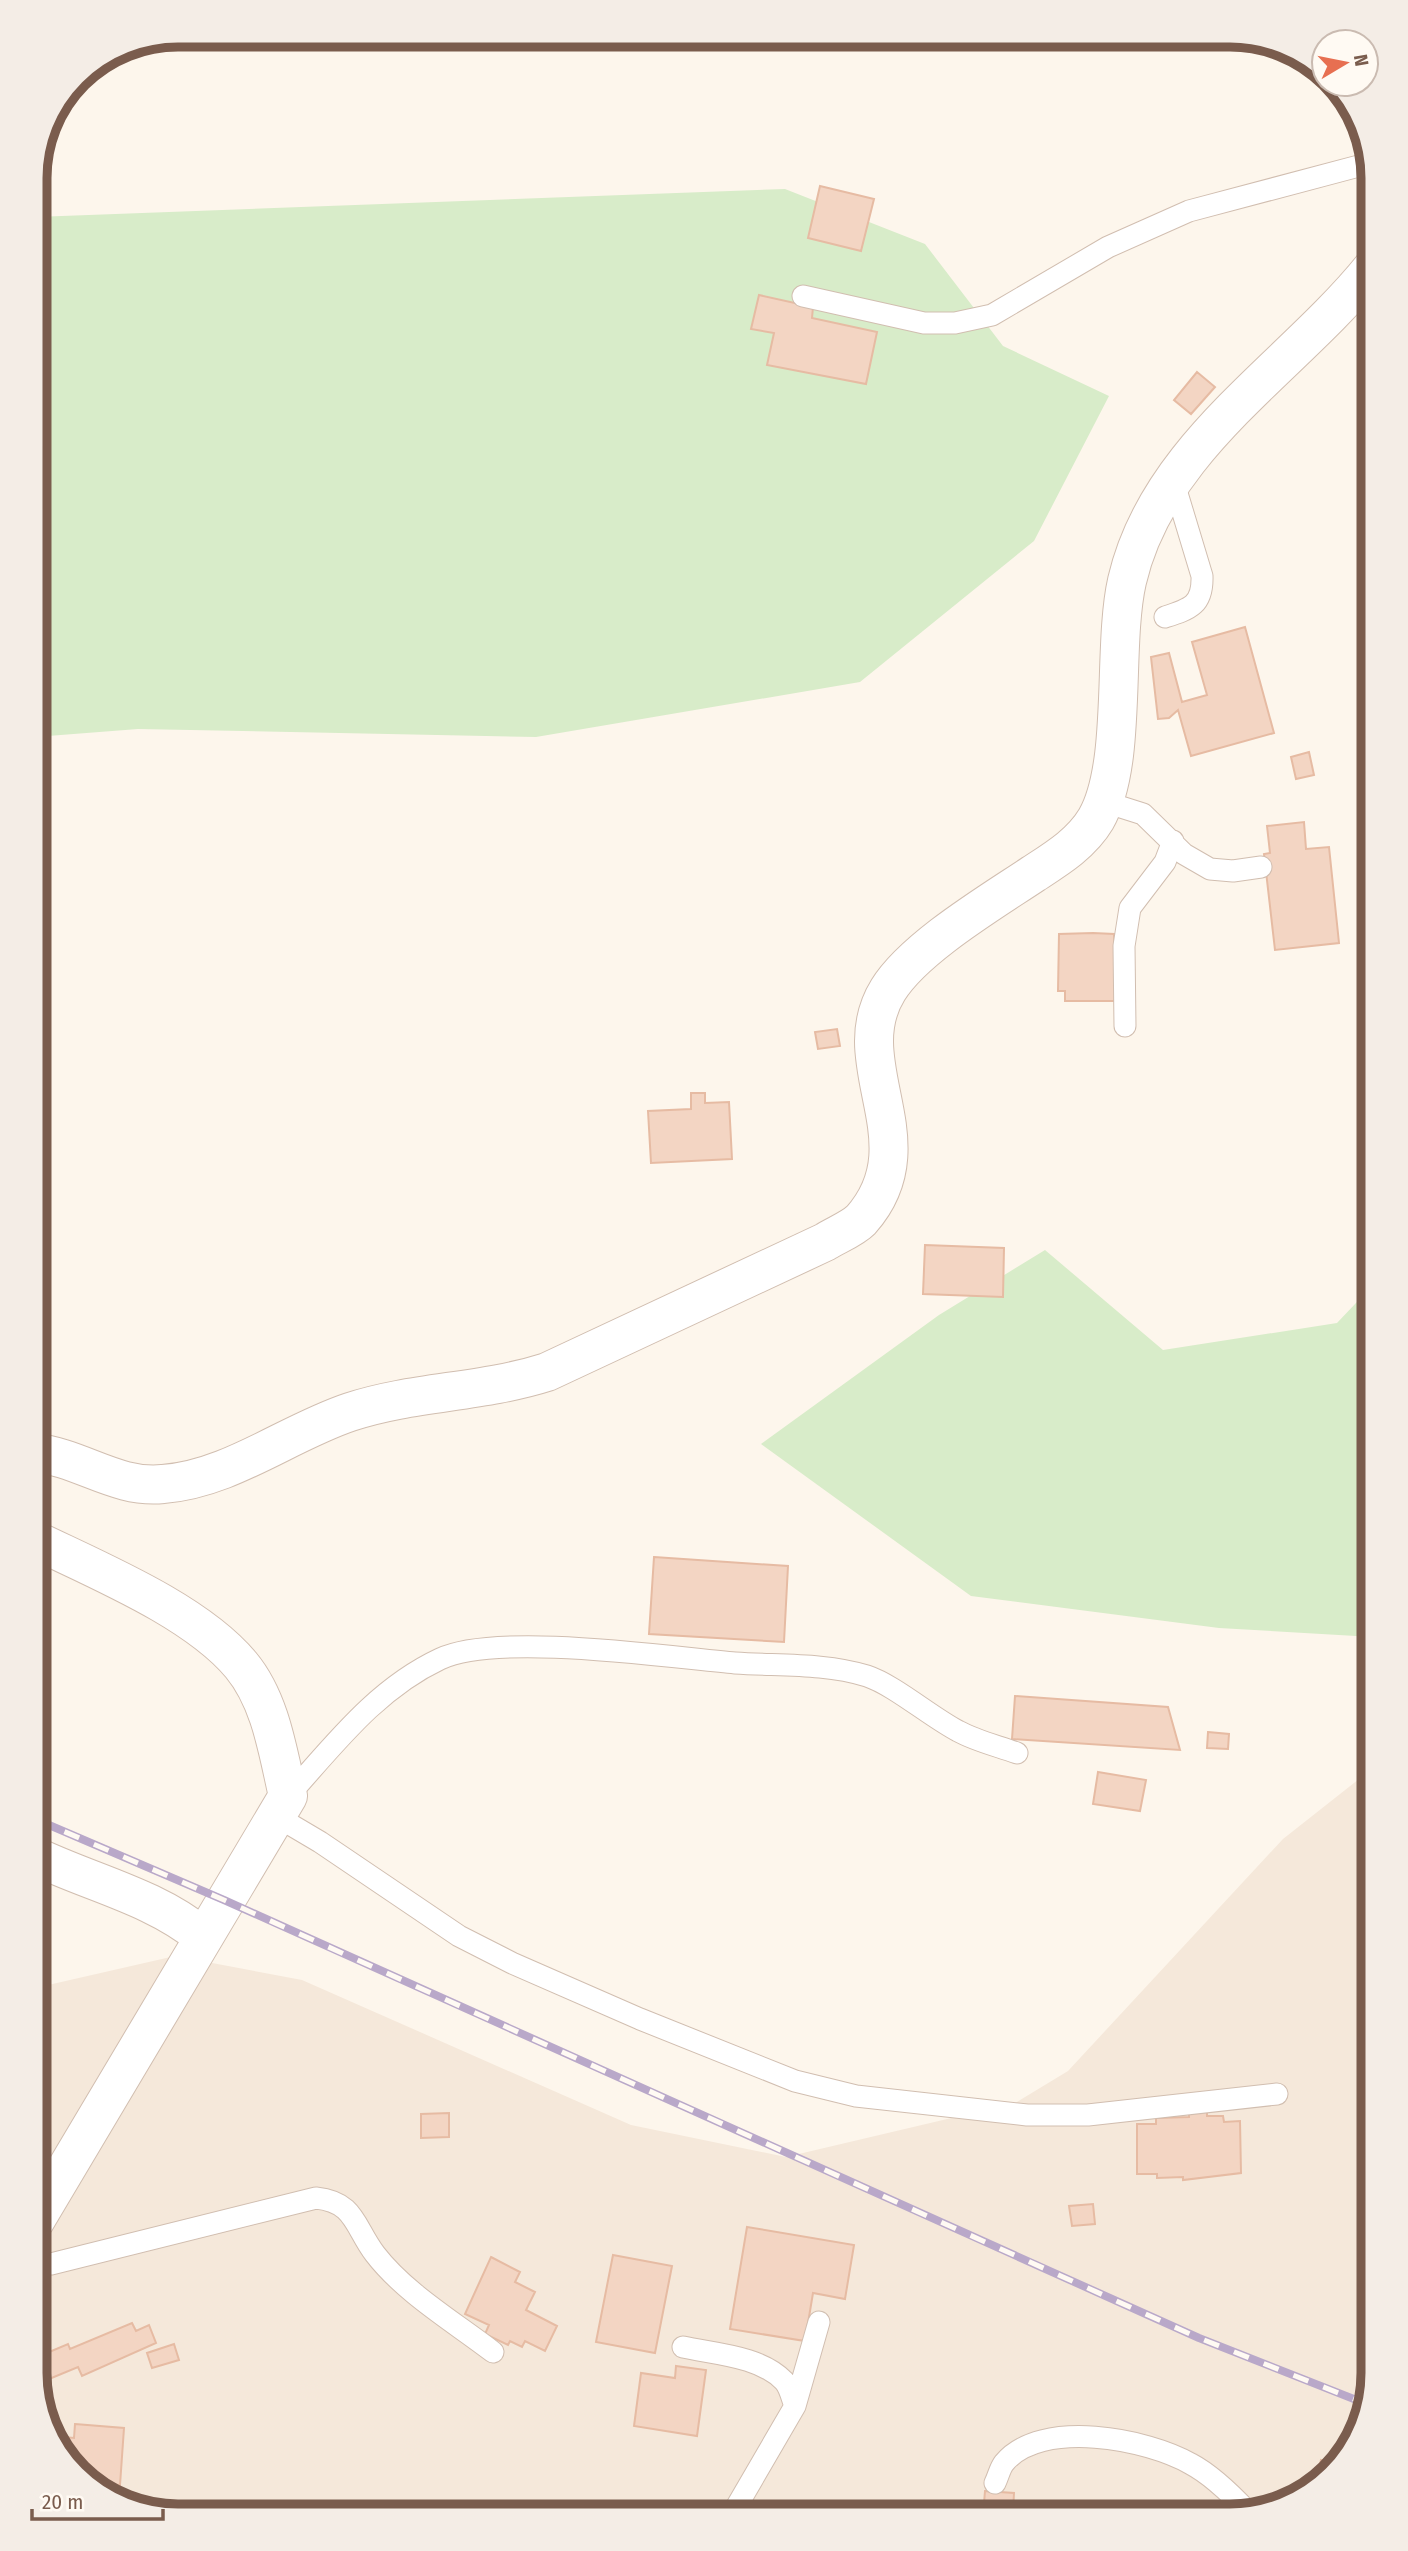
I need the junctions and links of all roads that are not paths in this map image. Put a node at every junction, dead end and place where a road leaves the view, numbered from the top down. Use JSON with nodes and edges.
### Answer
{"nodes":[{"id":1,"x":1360,"y":166,"type":"edge"},
{"id":2,"x":1361,"y":288,"type":"edge"},
{"id":3,"x":803,"y":296,"type":"dead end"},
{"id":4,"x":1173,"y":480,"type":"junction"},
{"id":5,"x":1165,"y":617,"type":"dead end"},
{"id":6,"x":1102,"y":801,"type":"junction"},
{"id":7,"x":1172,"y":841,"type":"junction"},
{"id":8,"x":1261,"y":867,"type":"dead end"},
{"id":9,"x":1125,"y":1026,"type":"dead end"},
{"id":10,"x":47,"y":1457,"type":"edge"},
{"id":11,"x":47,"y":1546,"type":"edge"},
{"id":12,"x":1017,"y":1753,"type":"dead end"},
{"id":13,"x":282,"y":1806,"type":"junction"},
{"id":14,"x":47,"y":1861,"type":"edge"},
{"id":15,"x":202,"y":1937,"type":"junction"},
{"id":16,"x":1276,"y":2094,"type":"dead end"},
{"id":17,"x":47,"y":2200,"type":"edge"},
{"id":18,"x":47,"y":2263,"type":"edge"},
{"id":19,"x":819,"y":2322,"type":"dead end"},
{"id":20,"x":683,"y":2347,"type":"dead end"},
{"id":21,"x":493,"y":2351,"type":"dead end"},
{"id":22,"x":795,"y":2406,"type":"junction"},
{"id":23,"x":995,"y":2483,"type":"dead end"},
{"id":24,"x":1238,"y":2503,"type":"edge"},
{"id":25,"x":738,"y":2504,"type":"edge"}],
"edges":[{"from":1,"to":3,"type":"lane"},
{"from":2,"to":4,"type":"street"},
{"from":4,"to":5,"type":"lane"},
{"from":4,"to":6,"type":"street"},
{"from":6,"to":7,"type":"lane"},
{"from":6,"to":10,"type":"street"},
{"from":7,"to":8,"type":"lane"},
{"from":7,"to":9,"type":"lane"},
{"from":11,"to":13,"type":"street"},
{"from":12,"to":13,"type":"lane"},
{"from":13,"to":15,"type":"street"},
{"from":13,"to":16,"type":"lane"},
{"from":14,"to":15,"type":"street"},
{"from":15,"to":17,"type":"street"},
{"from":18,"to":21,"type":"lane"},
{"from":19,"to":22,"type":"lane"},
{"from":20,"to":22,"type":"lane"},
{"from":22,"to":25,"type":"lane"},
{"from":23,"to":24,"type":"lane"}]}
